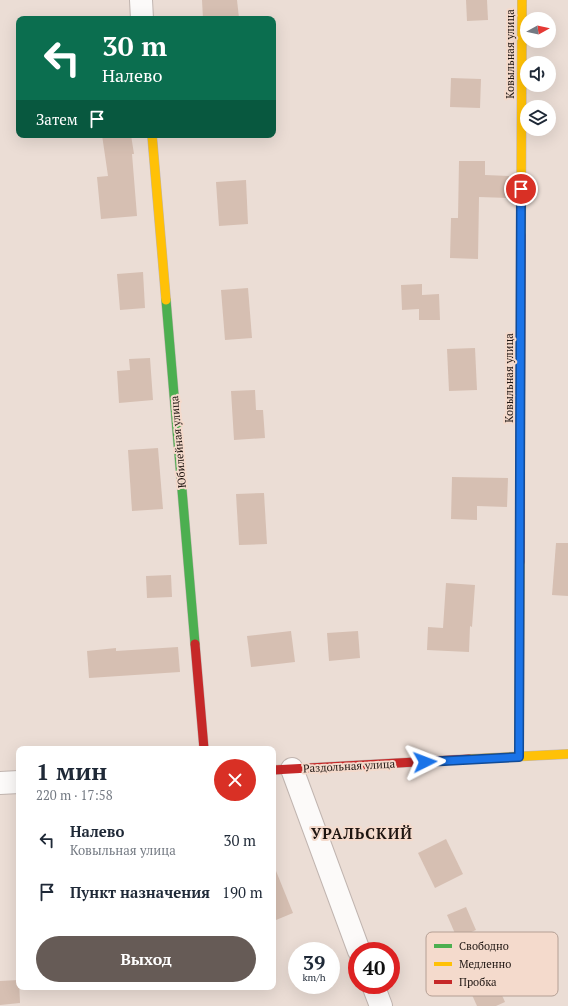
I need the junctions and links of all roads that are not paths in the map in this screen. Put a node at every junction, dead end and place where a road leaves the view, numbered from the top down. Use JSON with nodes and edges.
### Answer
{"nodes":[{"id":1,"x":141,"y":0,"type":"edge"},
{"id":2,"x":522,"y":0,"type":"edge"},
{"id":3,"x":142,"y":16,"type":"edge"},
{"id":4,"x":152,"y":138,"type":"edge"},
{"id":5,"x":204,"y":746,"type":"edge"},
{"id":6,"x":568,"y":754,"type":"edge"},
{"id":7,"x":519,"y":757,"type":"junction"},
{"id":8,"x":283,"y":770,"type":"edge"},
{"id":9,"x":16,"y":782,"type":"edge"},
{"id":10,"x":0,"y":783,"type":"edge"},
{"id":11,"x":355,"y":942,"type":"edge"},
{"id":12,"x":376,"y":994,"type":"edge"},
{"id":13,"x":381,"y":1006,"type":"edge"}],
"edges":[{"from":1,"to":3,"type":"street"},
{"from":2,"to":7,"type":"street","name":"Ковыльная улица"},
{"from":4,"to":5,"type":"street","name":"Юбилейная улица"},
{"from":6,"to":7,"type":"street","name":"Раздольная улица"},
{"from":7,"to":8,"type":"street","name":"Раздольная улица"},
{"from":8,"to":11,"type":"street"},
{"from":9,"to":10,"type":"street"},
{"from":12,"to":13,"type":"street"}]}
